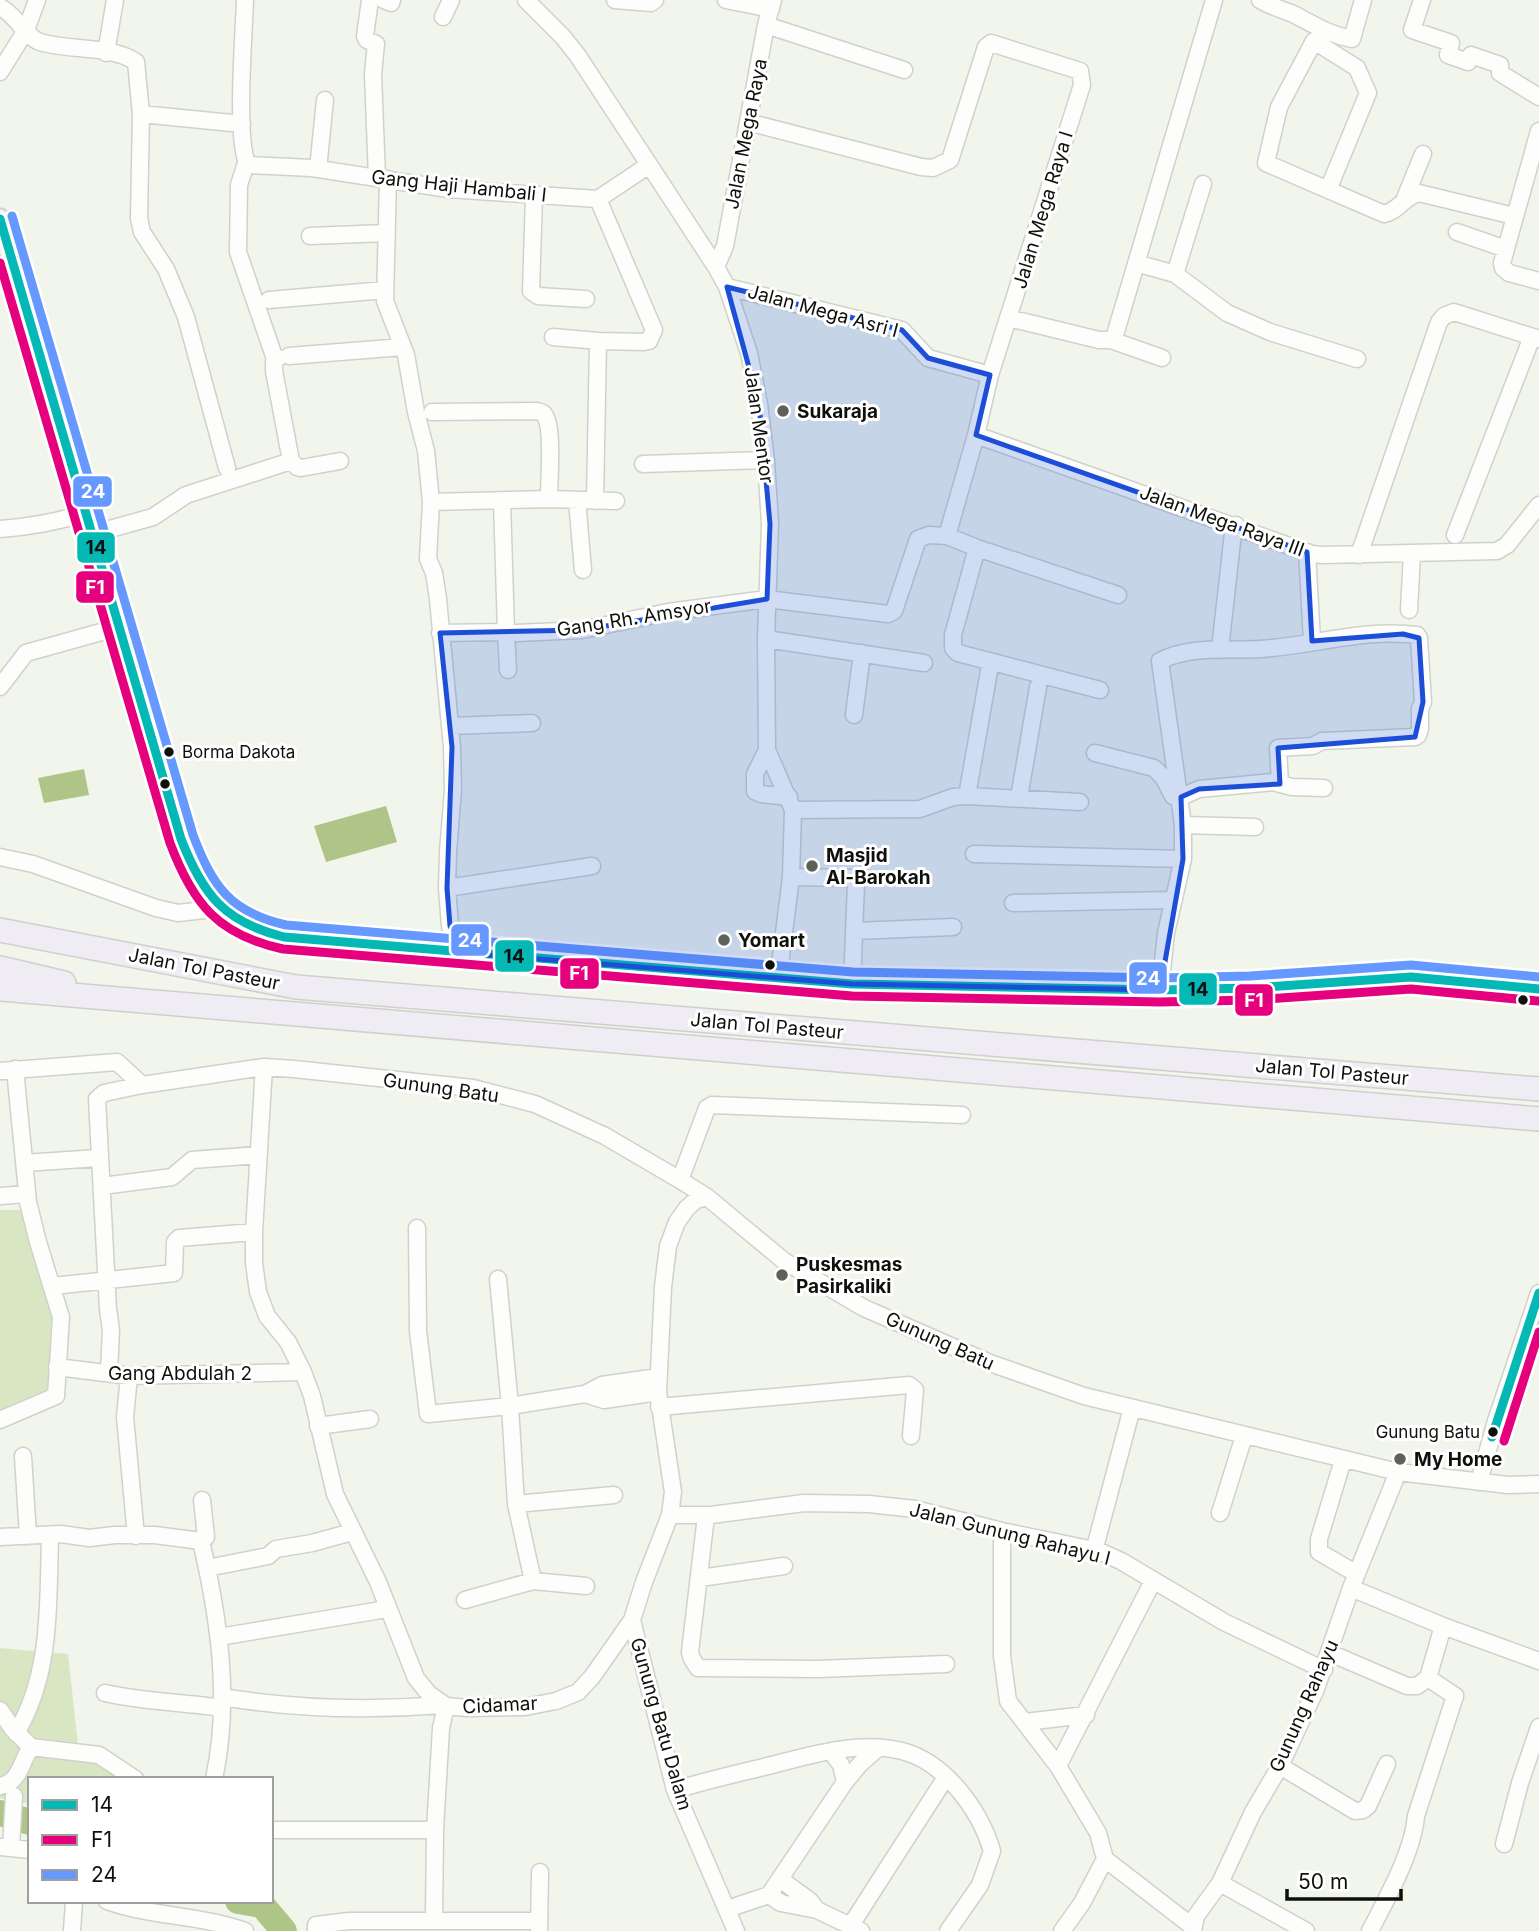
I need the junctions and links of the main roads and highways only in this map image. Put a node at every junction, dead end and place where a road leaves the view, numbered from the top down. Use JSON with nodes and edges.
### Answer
{"nodes":[{"id":1,"x":0,"y":219,"type":"edge"},
{"id":2,"x":6,"y":267,"type":"edge"},
{"id":3,"x":0,"y":930,"type":"edge"},
{"id":4,"x":0,"y":968,"type":"edge"},
{"id":5,"x":0,"y":989,"type":"edge"},
{"id":6,"x":1539,"y":989,"type":"edge"},
{"id":7,"x":142,"y":1002,"type":"junction"},
{"id":8,"x":1539,"y":1089,"type":"edge"},
{"id":9,"x":1539,"y":1119,"type":"edge"}],
"edges":[{"from":1,"to":2,"type":"main road"},
{"from":2,"to":6,"type":"main road"},
{"from":3,"to":8,"type":"highway","name":"Jalan Tol Pasteur"},
{"from":4,"to":7,"type":"highway"},
{"from":5,"to":7,"type":"highway","name":"Jalan Tol Pasteur"},
{"from":7,"to":9,"type":"highway","name":"Jalan Tol Pasteur"}]}
